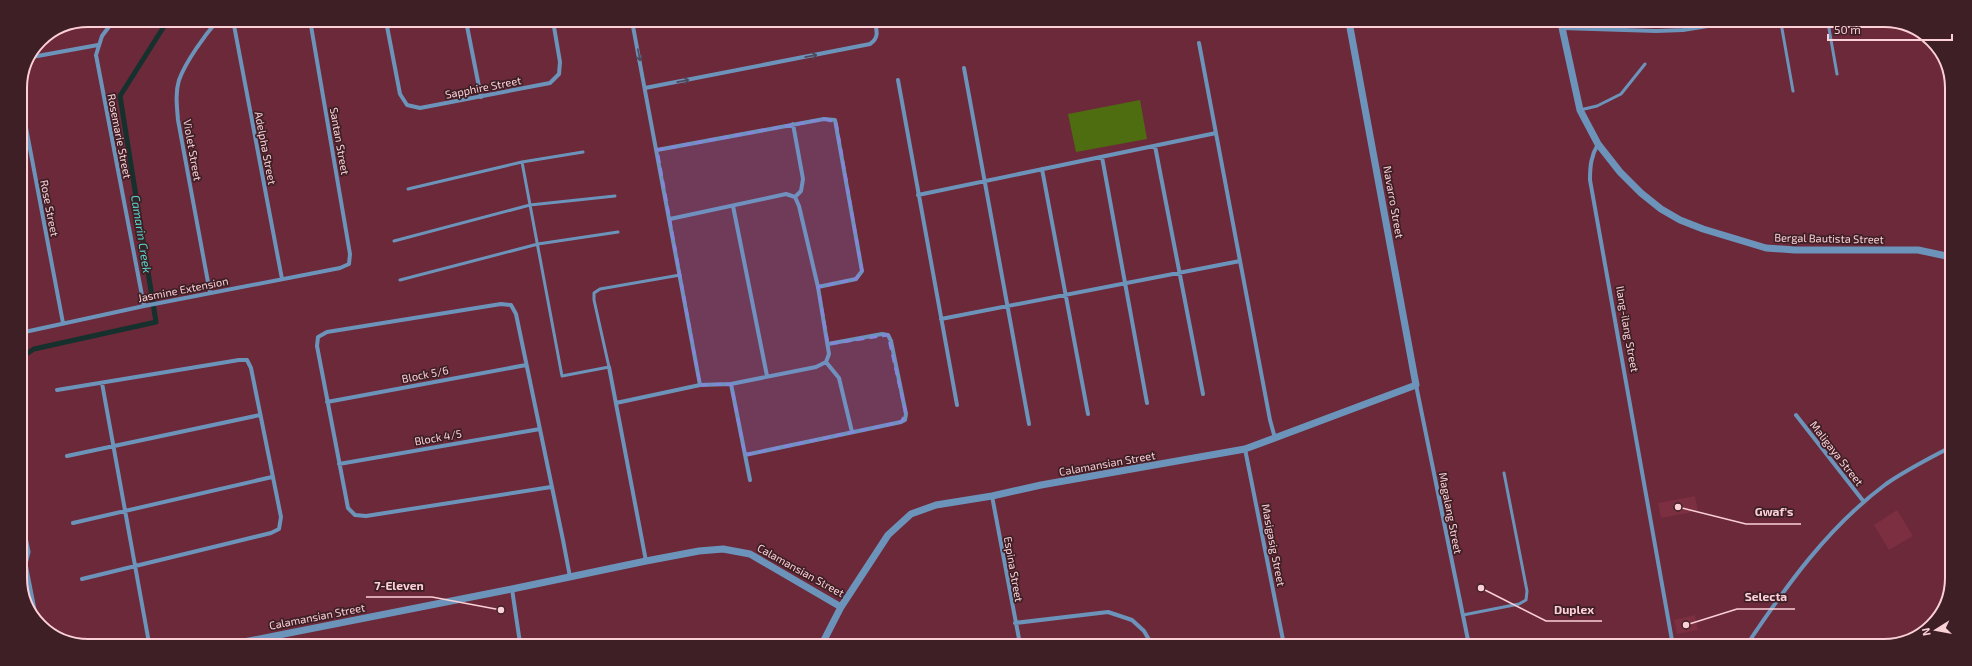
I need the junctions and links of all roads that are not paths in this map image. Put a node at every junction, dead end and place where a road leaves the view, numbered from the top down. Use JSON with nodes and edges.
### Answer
{"nodes":[{"id":1,"x":110,"y":27,"type":"edge"},
{"id":2,"x":212,"y":27,"type":"edge"},
{"id":3,"x":234,"y":27,"type":"edge"},
{"id":4,"x":311,"y":27,"type":"edge"},
{"id":5,"x":387,"y":27,"type":"edge"},
{"id":6,"x":467,"y":27,"type":"edge"},
{"id":7,"x":554,"y":27,"type":"edge"},
{"id":8,"x":633,"y":27,"type":"edge"},
{"id":9,"x":876,"y":27,"type":"edge"},
{"id":10,"x":1350,"y":27,"type":"edge"},
{"id":11,"x":1561,"y":27,"type":"edge"},
{"id":12,"x":1580,"y":27,"type":"edge"},
{"id":13,"x":1701,"y":27,"type":"edge"},
{"id":14,"x":1782,"y":27,"type":"edge"},
{"id":15,"x":1829,"y":27,"type":"edge"},
{"id":16,"x":1198,"y":43,"type":"dead end"},
{"id":17,"x":98,"y":45,"type":"junction"},
{"id":18,"x":36,"y":56,"type":"edge"},
{"id":19,"x":1645,"y":64,"type":"dead end"},
{"id":20,"x":964,"y":68,"type":"dead end"},
{"id":21,"x":1837,"y":74,"type":"dead end"},
{"id":22,"x":898,"y":80,"type":"dead end"},
{"id":23,"x":645,"y":88,"type":"junction"},
{"id":24,"x":1793,"y":91,"type":"dead end"},
{"id":25,"x":481,"y":97,"type":"junction"},
{"id":26,"x":1580,"y":110,"type":"junction"},
{"id":27,"x":793,"y":124,"type":"junction"},
{"id":28,"x":27,"y":133,"type":"edge"},
{"id":29,"x":1216,"y":133,"type":"junction"},
{"id":30,"x":1598,"y":144,"type":"junction"},
{"id":31,"x":1155,"y":146,"type":"junction"},
{"id":32,"x":657,"y":150,"type":"junction"},
{"id":33,"x":583,"y":152,"type":"dead end"},
{"id":34,"x":1102,"y":157,"type":"junction"},
{"id":35,"x":522,"y":162,"type":"junction"},
{"id":36,"x":1042,"y":169,"type":"junction"},
{"id":37,"x":984,"y":181,"type":"junction"},
{"id":38,"x":408,"y":189,"type":"dead end"},
{"id":39,"x":918,"y":195,"type":"junction"},
{"id":40,"x":614,"y":196,"type":"dead end"},
{"id":41,"x":795,"y":197,"type":"junction"},
{"id":42,"x":530,"y":205,"type":"junction"},
{"id":43,"x":733,"y":206,"type":"junction"},
{"id":44,"x":670,"y":219,"type":"junction"},
{"id":45,"x":618,"y":232,"type":"dead end"},
{"id":46,"x":394,"y":241,"type":"dead end"},
{"id":47,"x":538,"y":244,"type":"junction"},
{"id":48,"x":1945,"y":256,"type":"edge"},
{"id":49,"x":1240,"y":261,"type":"junction"},
{"id":50,"x":349,"y":264,"type":"joint"},
{"id":51,"x":1179,"y":273,"type":"junction"},
{"id":52,"x":680,"y":275,"type":"junction"},
{"id":53,"x":282,"y":279,"type":"junction"},
{"id":54,"x":400,"y":280,"type":"dead end"},
{"id":55,"x":1125,"y":283,"type":"junction"},
{"id":56,"x":818,"y":287,"type":"junction"},
{"id":57,"x":210,"y":292,"type":"junction"},
{"id":58,"x":1066,"y":295,"type":"junction"},
{"id":59,"x":146,"y":305,"type":"junction"},
{"id":60,"x":1008,"y":306,"type":"junction"},
{"id":61,"x":941,"y":319,"type":"junction"},
{"id":62,"x":63,"y":323,"type":"junction"},
{"id":63,"x":27,"y":331,"type":"edge"},
{"id":64,"x":828,"y":344,"type":"junction"},
{"id":65,"x":826,"y":362,"type":"junction"},
{"id":66,"x":526,"y":365,"type":"junction"},
{"id":67,"x":609,"y":367,"type":"junction"},
{"id":68,"x":767,"y":376,"type":"junction"},
{"id":69,"x":102,"y":383,"type":"junction"},
{"id":70,"x":731,"y":384,"type":"junction"},
{"id":71,"x":700,"y":385,"type":"junction"},
{"id":72,"x":1416,"y":385,"type":"junction"},
{"id":73,"x":57,"y":390,"type":"dead end"},
{"id":74,"x":1203,"y":394,"type":"dead end"},
{"id":75,"x":328,"y":402,"type":"junction"},
{"id":76,"x":616,"y":403,"type":"junction"},
{"id":77,"x":1147,"y":404,"type":"dead end"},
{"id":78,"x":957,"y":405,"type":"dead end"},
{"id":79,"x":1088,"y":414,"type":"dead end"},
{"id":80,"x":260,"y":415,"type":"junction"},
{"id":81,"x":1796,"y":416,"type":"dead end"},
{"id":82,"x":1029,"y":424,"type":"dead end"},
{"id":83,"x":540,"y":429,"type":"junction"},
{"id":84,"x":852,"y":432,"type":"junction"},
{"id":85,"x":1275,"y":438,"type":"junction"},
{"id":86,"x":114,"y":446,"type":"junction"},
{"id":87,"x":1245,"y":449,"type":"junction"},
{"id":88,"x":1945,"y":450,"type":"edge"},
{"id":89,"x":745,"y":455,"type":"junction"},
{"id":90,"x":67,"y":456,"type":"dead end"},
{"id":91,"x":339,"y":464,"type":"junction"},
{"id":92,"x":1504,"y":473,"type":"dead end"},
{"id":93,"x":272,"y":477,"type":"junction"},
{"id":94,"x":750,"y":480,"type":"dead end"},
{"id":95,"x":551,"y":487,"type":"junction"},
{"id":96,"x":992,"y":496,"type":"junction"},
{"id":97,"x":1864,"y":502,"type":"junction"},
{"id":98,"x":126,"y":511,"type":"junction"},
{"id":99,"x":73,"y":524,"type":"dead end"},
{"id":100,"x":646,"y":561,"type":"junction"},
{"id":101,"x":136,"y":566,"type":"junction"},
{"id":102,"x":570,"y":577,"type":"junction"},
{"id":103,"x":82,"y":579,"type":"dead end"},
{"id":104,"x":512,"y":589,"type":"junction"},
{"id":105,"x":841,"y":607,"type":"junction"},
{"id":106,"x":1463,"y":615,"type":"junction"},
{"id":107,"x":1015,"y":623,"type":"junction"},
{"id":108,"x":148,"y":639,"type":"edge"},
{"id":109,"x":259,"y":639,"type":"edge"},
{"id":110,"x":519,"y":639,"type":"edge"},
{"id":111,"x":825,"y":639,"type":"edge"},
{"id":112,"x":1019,"y":639,"type":"edge"},
{"id":113,"x":1149,"y":639,"type":"edge"},
{"id":114,"x":1283,"y":639,"type":"edge"},
{"id":115,"x":1468,"y":639,"type":"edge"},
{"id":116,"x":1672,"y":639,"type":"edge"},
{"id":117,"x":1751,"y":639,"type":"edge"}],
"edges":[{"from":1,"to":17,"type":"street"},
{"from":2,"to":57,"type":"street","name":"Violet Street"},
{"from":3,"to":53,"type":"street","name":"Adelpha Street"},
{"from":4,"to":50,"type":"street","name":"Santan Street"},
{"from":5,"to":25,"type":"street","name":"Sapphire Street"},
{"from":6,"to":25,"type":"street"},
{"from":7,"to":25,"type":"street","name":"Sapphire Street"},
{"from":8,"to":23,"type":"street","one_way":true},
{"from":23,"to":9,"type":"street","one_way":true},
{"from":10,"to":72,"type":"street","name":"Navarro Street"},
{"from":11,"to":26,"type":"street"},
{"from":12,"to":13,"type":"street"},
{"from":14,"to":24,"type":"lane"},
{"from":15,"to":21,"type":"lane"},
{"from":16,"to":29,"type":"street"},
{"from":17,"to":18,"type":"street"},
{"from":17,"to":59,"type":"street","name":"Rosemarie Street"},
{"from":19,"to":26,"type":"lane"},
{"from":20,"to":37,"type":"street"},
{"from":22,"to":39,"type":"street"},
{"from":23,"to":32,"type":"street"},
{"from":26,"to":30,"type":"street"},
{"from":27,"to":32,"type":"street"},
{"from":27,"to":41,"type":"street"},
{"from":27,"to":56,"type":"street"},
{"from":28,"to":62,"type":"street","name":"Rose Street"},
{"from":29,"to":31,"type":"street"},
{"from":29,"to":49,"type":"street"},
{"from":30,"to":48,"type":"street","name":"Bergal Bautista Street"},
{"from":30,"to":116,"type":"street","name":"Ilang-ilang Street"},
{"from":31,"to":34,"type":"street"},
{"from":31,"to":51,"type":"street"},
{"from":32,"to":44,"type":"street"},
{"from":33,"to":35,"type":"lane"},
{"from":34,"to":36,"type":"street"},
{"from":34,"to":55,"type":"street"},
{"from":35,"to":38,"type":"lane"},
{"from":35,"to":42,"type":"lane"},
{"from":36,"to":37,"type":"street"},
{"from":36,"to":58,"type":"street"},
{"from":37,"to":39,"type":"street"},
{"from":37,"to":60,"type":"street"},
{"from":39,"to":61,"type":"street"},
{"from":40,"to":42,"type":"lane"},
{"from":41,"to":43,"type":"street"},
{"from":41,"to":56,"type":"street"},
{"from":42,"to":46,"type":"lane"},
{"from":42,"to":47,"type":"lane"},
{"from":43,"to":44,"type":"street"},
{"from":43,"to":68,"type":"street"},
{"from":44,"to":52,"type":"street"},
{"from":45,"to":47,"type":"lane"},
{"from":47,"to":54,"type":"lane"},
{"from":47,"to":67,"type":"lane"},
{"from":49,"to":51,"type":"street"},
{"from":49,"to":85,"type":"street"},
{"from":50,"to":53,"type":"street","name":"Jasmine Extension"},
{"from":51,"to":55,"type":"street"},
{"from":51,"to":74,"type":"street"},
{"from":52,"to":67,"type":"lane"},
{"from":52,"to":71,"type":"street"},
{"from":53,"to":57,"type":"street","name":"Jasmine Extension"},
{"from":55,"to":58,"type":"street"},
{"from":55,"to":77,"type":"street"},
{"from":56,"to":64,"type":"street"},
{"from":57,"to":59,"type":"street","name":"Jasmine Extension"},
{"from":58,"to":60,"type":"street"},
{"from":58,"to":79,"type":"street"},
{"from":59,"to":62,"type":"street","name":"Jasmine Extension"},
{"from":60,"to":61,"type":"street"},
{"from":60,"to":82,"type":"street"},
{"from":61,"to":78,"type":"street"},
{"from":62,"to":63,"type":"street","name":"Jasmine Extension"},
{"from":64,"to":65,"type":"street"},
{"from":64,"to":84,"type":"street"},
{"from":65,"to":68,"type":"street"},
{"from":65,"to":84,"type":"street"},
{"from":66,"to":75,"type":"street","name":"Block 5/6"},
{"from":66,"to":75,"type":"street"},
{"from":66,"to":83,"type":"street"},
{"from":67,"to":76,"type":"street"},
{"from":68,"to":70,"type":"street"},
{"from":69,"to":73,"type":"street"},
{"from":69,"to":80,"type":"street"},
{"from":69,"to":86,"type":"street"},
{"from":70,"to":71,"type":"street"},
{"from":70,"to":89,"type":"street"},
{"from":71,"to":76,"type":"street"},
{"from":72,"to":85,"type":"street","name":"Calamansian Street"},
{"from":72,"to":106,"type":"street","name":"Magalang Street"},
{"from":75,"to":91,"type":"street"},
{"from":76,"to":100,"type":"street"},
{"from":80,"to":86,"type":"street"},
{"from":80,"to":93,"type":"street"},
{"from":81,"to":97,"type":"street","name":"Maligaya Street"},
{"from":83,"to":91,"type":"street","name":"Block 4/5"},
{"from":83,"to":95,"type":"street"},
{"from":84,"to":89,"type":"street"},
{"from":85,"to":87,"type":"street","name":"Calamansian Street"},
{"from":86,"to":90,"type":"street"},
{"from":86,"to":98,"type":"street"},
{"from":87,"to":96,"type":"street","name":"Calamansian Street"},
{"from":87,"to":114,"type":"street","name":"Masigasig Street"},
{"from":88,"to":97,"type":"street"},
{"from":89,"to":94,"type":"street"},
{"from":91,"to":95,"type":"street"},
{"from":92,"to":106,"type":"lane"},
{"from":93,"to":98,"type":"street"},
{"from":93,"to":101,"type":"street"},
{"from":95,"to":102,"type":"street"},
{"from":96,"to":105,"type":"street","name":"Calamansian Street"},
{"from":96,"to":107,"type":"street","name":"Espina Street"},
{"from":97,"to":117,"type":"street"},
{"from":98,"to":99,"type":"street"},
{"from":98,"to":101,"type":"street"},
{"from":100,"to":102,"type":"street","name":"Calamansian Street"},
{"from":100,"to":105,"type":"street","name":"Calamansian Street"},
{"from":101,"to":103,"type":"street"},
{"from":101,"to":108,"type":"street"},
{"from":102,"to":104,"type":"street","name":"Calamansian Street"},
{"from":104,"to":109,"type":"street","name":"Calamansian Street"},
{"from":104,"to":110,"type":"street"},
{"from":105,"to":111,"type":"street"},
{"from":106,"to":115,"type":"street","name":"Magalang Street"},
{"from":107,"to":112,"type":"street","name":"Espina Street"},
{"from":107,"to":113,"type":"street"}]}
